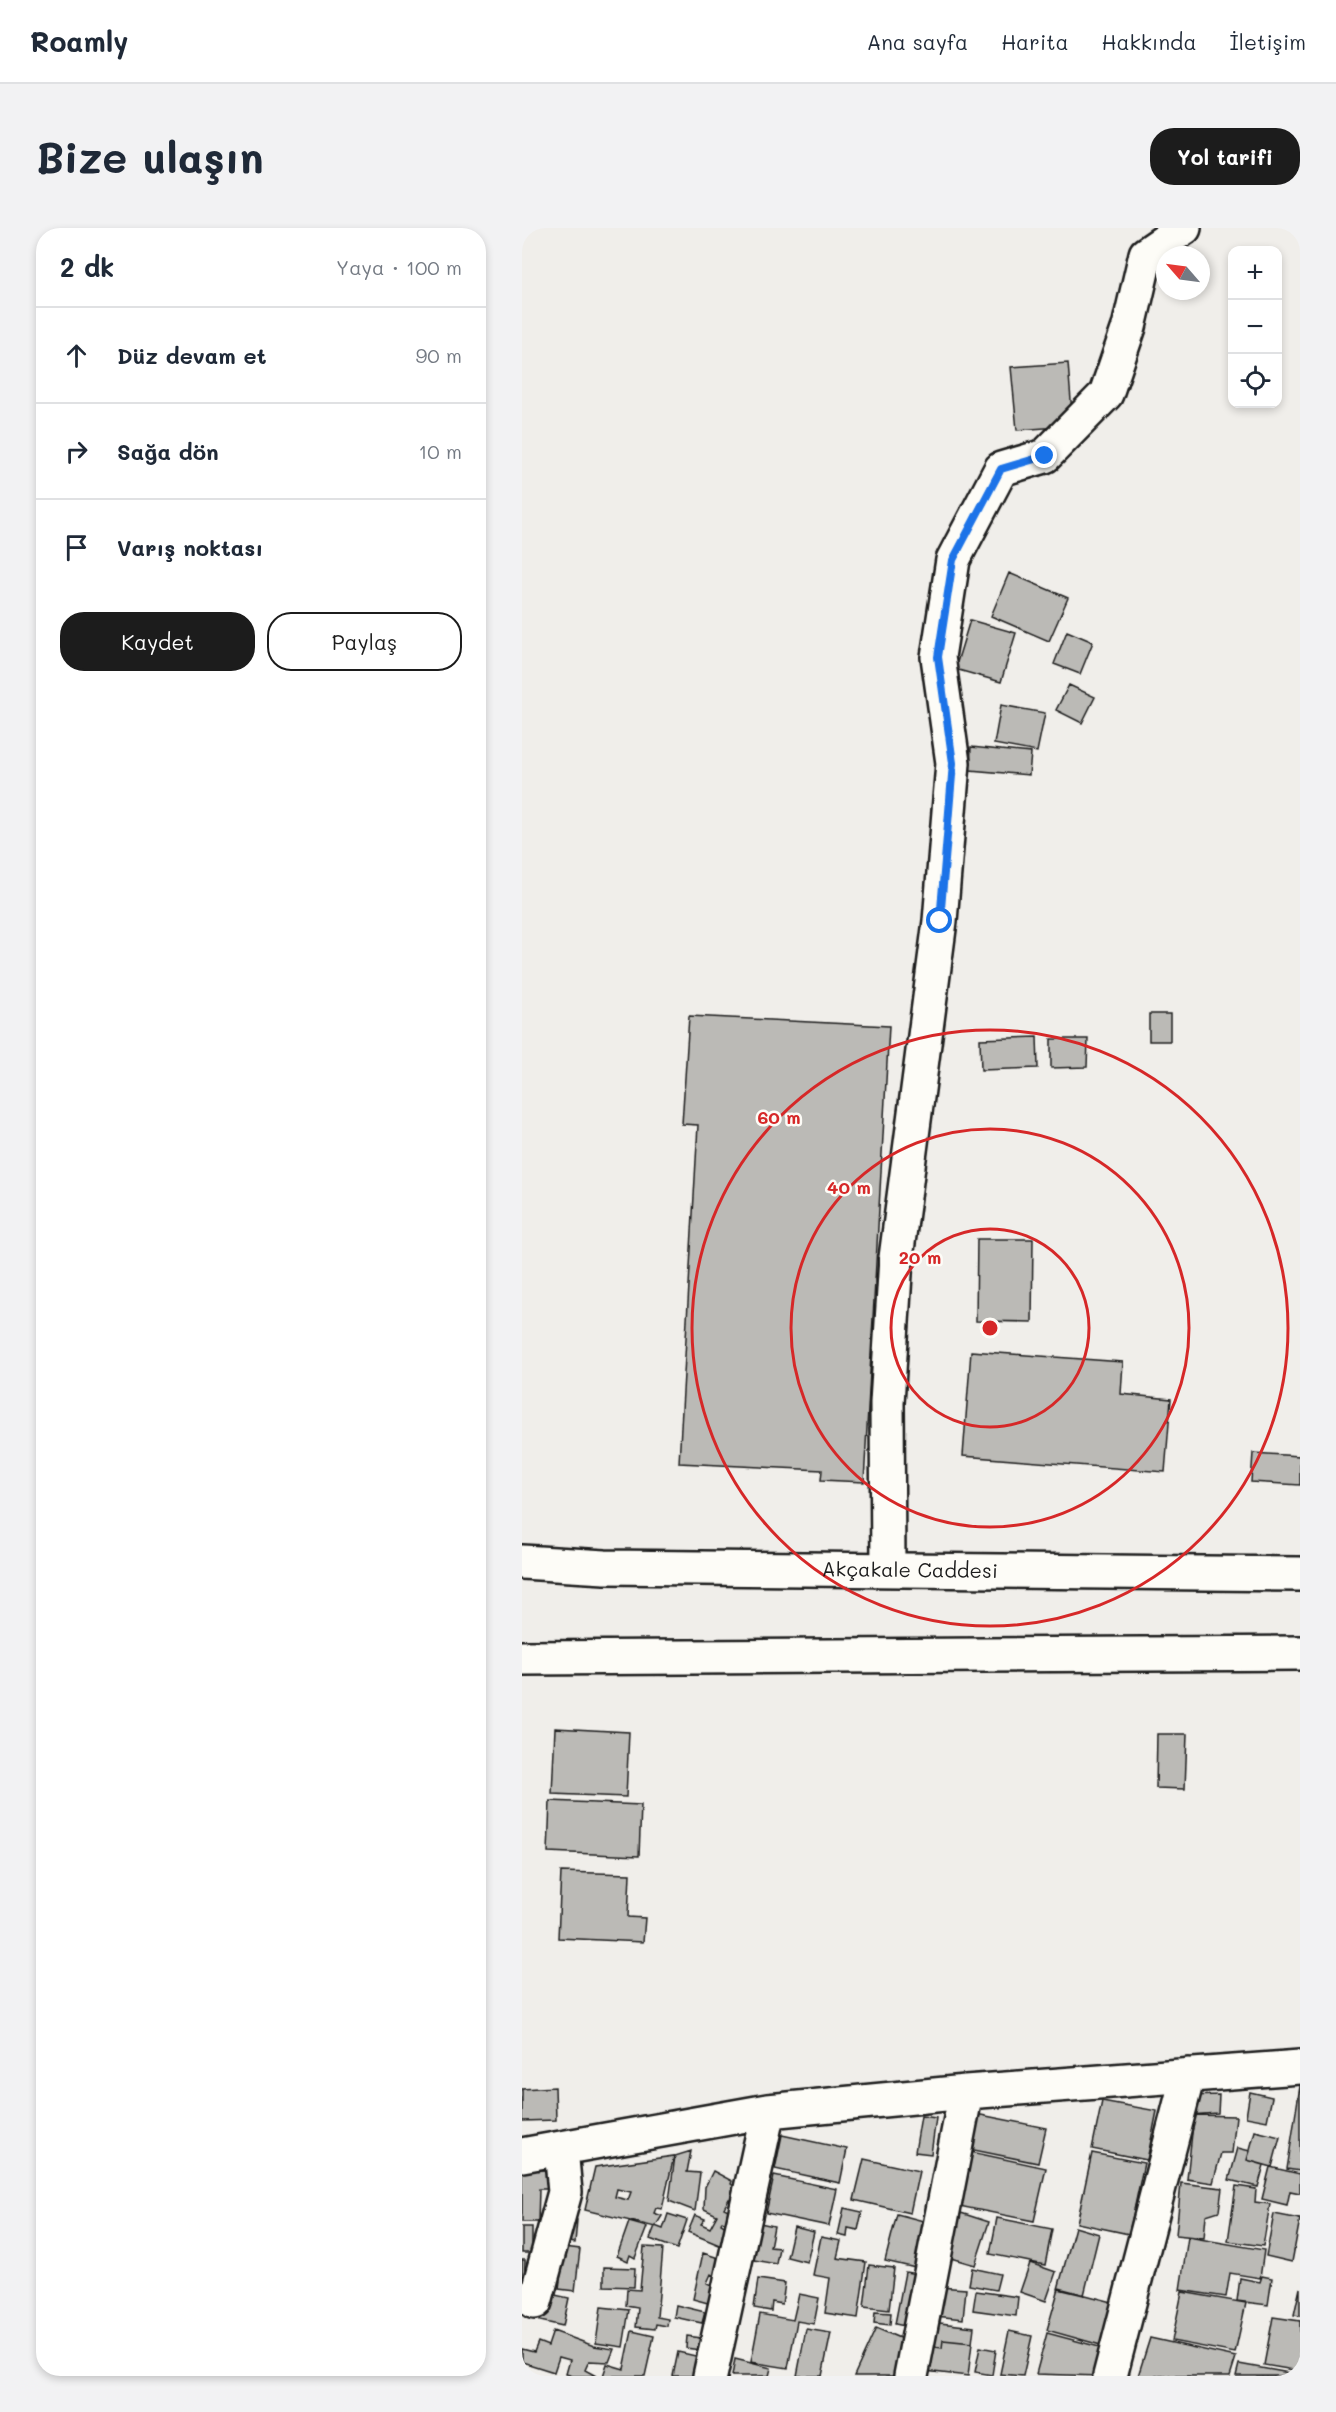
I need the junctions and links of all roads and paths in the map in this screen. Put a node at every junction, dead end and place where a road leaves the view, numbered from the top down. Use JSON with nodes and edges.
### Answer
{"nodes":[{"id":1,"x":1184,"y":228,"type":"edge"},
{"id":2,"x":522,"y":1562,"type":"edge"},
{"id":3,"x":888,"y":1569,"type":"junction"},
{"id":4,"x":1300,"y":1574,"type":"edge"},
{"id":5,"x":1300,"y":1653,"type":"edge"},
{"id":6,"x":522,"y":1658,"type":"edge"},
{"id":7,"x":1300,"y":2067,"type":"edge"},
{"id":8,"x":1188,"y":2075,"type":"junction"},
{"id":9,"x":966,"y":2092,"type":"junction"},
{"id":10,"x":768,"y":2111,"type":"junction"},
{"id":11,"x":561,"y":2149,"type":"junction"},
{"id":12,"x":522,"y":2155,"type":"edge"},
{"id":13,"x":535,"y":2302,"type":"dead end"},
{"id":14,"x":710,"y":2376,"type":"edge"},
{"id":15,"x":910,"y":2376,"type":"edge"},
{"id":16,"x":1110,"y":2376,"type":"edge"}],
"edges":[{"from":1,"to":3,"type":"street"},
{"from":2,"to":3,"type":"street","name":"Akçakale Caddesi"},
{"from":3,"to":4,"type":"street","name":"Akçakale Caddesi"},
{"from":5,"to":6,"type":"street"},
{"from":7,"to":8,"type":"street"},
{"from":8,"to":9,"type":"street"},
{"from":8,"to":16,"type":"street"},
{"from":9,"to":10,"type":"street"},
{"from":9,"to":15,"type":"street"},
{"from":10,"to":11,"type":"street"},
{"from":10,"to":14,"type":"street"},
{"from":11,"to":12,"type":"street"},
{"from":11,"to":13,"type":"street"}]}
